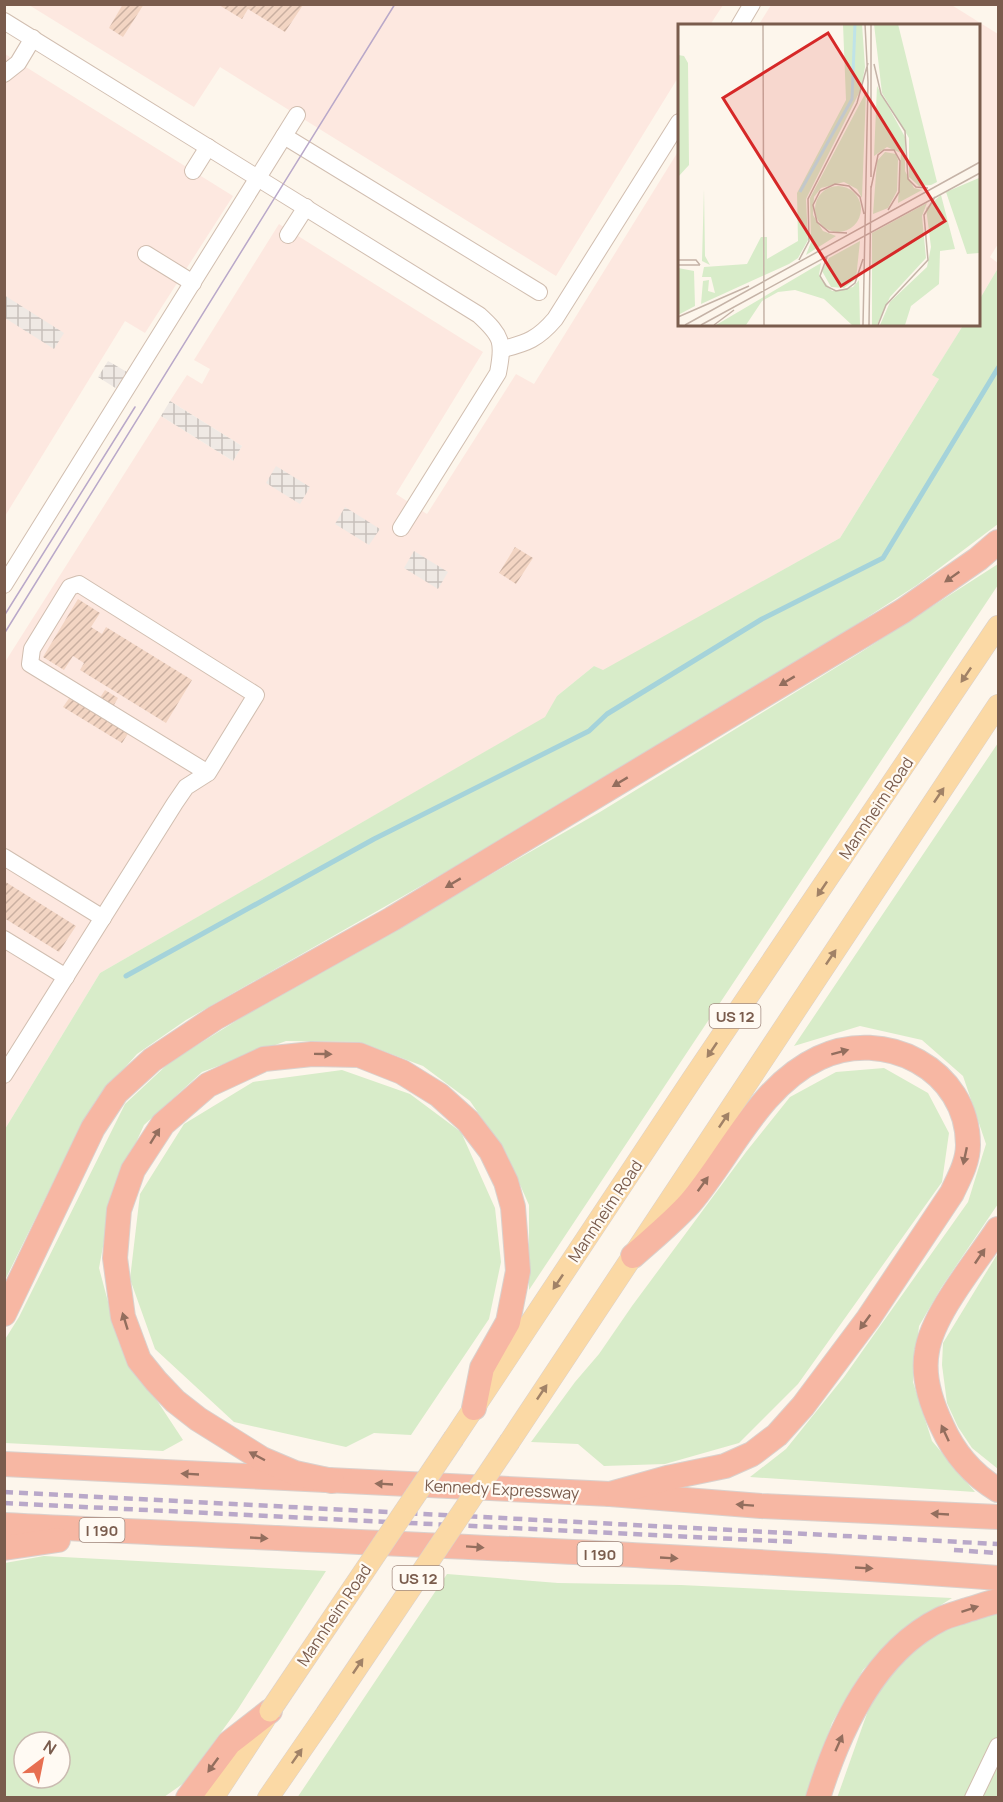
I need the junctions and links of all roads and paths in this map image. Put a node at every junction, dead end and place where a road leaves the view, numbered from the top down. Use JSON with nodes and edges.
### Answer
{"nodes":[{"id":1,"x":752,"y":4,"type":"edge"},
{"id":2,"x":4,"y":21,"type":"edge"},
{"id":3,"x":740,"y":24,"type":"edge"},
{"id":4,"x":33,"y":38,"type":"junction"},
{"id":5,"x":4,"y":74,"type":"edge"},
{"id":6,"x":297,"y":115,"type":"dead end"},
{"id":7,"x":678,"y":124,"type":"edge"},
{"id":8,"x":284,"y":136,"type":"junction"},
{"id":9,"x":208,"y":147,"type":"junction"},
{"id":10,"x":193,"y":171,"type":"dead end"},
{"id":11,"x":258,"y":178,"type":"junction"},
{"id":12,"x":306,"y":207,"type":"junction"},
{"id":13,"x":288,"y":235,"type":"dead end"},
{"id":14,"x":146,"y":254,"type":"dead end"},
{"id":15,"x":193,"y":283,"type":"junction"},
{"id":16,"x":539,"y":292,"type":"dead end"},
{"id":17,"x":502,"y":349,"type":"junction"},
{"id":18,"x":401,"y":528,"type":"dead end"},
{"id":19,"x":999,"y":542,"type":"edge"},
{"id":20,"x":4,"y":585,"type":"edge"},
{"id":21,"x":999,"y":626,"type":"edge"},
{"id":22,"x":999,"y":705,"type":"edge"},
{"id":23,"x":208,"y":773,"type":"junction"},
{"id":24,"x":4,"y":857,"type":"edge"},
{"id":25,"x":103,"y":918,"type":"junction"},
{"id":26,"x":4,"y":939,"type":"edge"},
{"id":27,"x":66,"y":977,"type":"junction"},
{"id":28,"x":4,"y":1075,"type":"edge"},
{"id":29,"x":999,"y":1229,"type":"edge"},
{"id":30,"x":633,"y":1256,"type":"junction"},
{"id":31,"x":4,"y":1314,"type":"edge"},
{"id":32,"x":474,"y":1408,"type":"junction"},
{"id":33,"x":4,"y":1464,"type":"edge"},
{"id":34,"x":332,"y":1481,"type":"junction"},
{"id":35,"x":999,"y":1490,"type":"edge"},
{"id":36,"x":610,"y":1494,"type":"junction"},
{"id":37,"x":999,"y":1517,"type":"edge"},
{"id":38,"x":4,"y":1526,"type":"edge"},
{"id":39,"x":200,"y":1535,"type":"junction"},
{"id":40,"x":4,"y":1548,"type":"edge"},
{"id":41,"x":999,"y":1578,"type":"edge"},
{"id":42,"x":999,"y":1601,"type":"edge"},
{"id":43,"x":270,"y":1711,"type":"junction"},
{"id":44,"x":999,"y":1746,"type":"edge"},
{"id":45,"x":188,"y":1797,"type":"edge"},
{"id":46,"x":213,"y":1797,"type":"edge"},
{"id":47,"x":268,"y":1797,"type":"edge"},
{"id":48,"x":818,"y":1797,"type":"edge"},
{"id":49,"x":973,"y":1797,"type":"edge"}],
"edges":[{"from":1,"to":3,"type":"street"},
{"from":2,"to":4,"type":"street"},
{"from":4,"to":5,"type":"street"},
{"from":4,"to":9,"type":"street"},
{"from":6,"to":8,"type":"street"},
{"from":7,"to":17,"type":"street"},
{"from":8,"to":11,"type":"street"},
{"from":8,"to":16,"type":"street"},
{"from":9,"to":10,"type":"street"},
{"from":9,"to":11,"type":"street"},
{"from":11,"to":12,"type":"street"},
{"from":11,"to":15,"type":"street"},
{"from":12,"to":13,"type":"street"},
{"from":12,"to":17,"type":"street"},
{"from":14,"to":15,"type":"street"},
{"from":15,"to":20,"type":"street"},
{"from":17,"to":18,"type":"street"},
{"from":19,"to":31,"type":"highway","one_way":true},
{"from":21,"to":32,"type":"main road","name":"Mannheim Road","number":"US 12","one_way":true},
{"from":30,"to":22,"type":"main road","number":"US 12","one_way":true},
{"from":23,"to":23,"type":"street"},
{"from":23,"to":25,"type":"street"},
{"from":24,"to":25,"type":"street"},
{"from":25,"to":27,"type":"street"},
{"from":26,"to":27,"type":"street"},
{"from":27,"to":28,"type":"street"},
{"from":35,"to":29,"type":"highway","one_way":true},
{"from":30,"to":36,"type":"highway","one_way":true},
{"from":47,"to":30,"type":"main road","number":"US 12","one_way":true,"bridge":true},
{"from":34,"to":32,"type":"highway","one_way":true},
{"from":32,"to":43,"type":"main road","name":"Mannheim Road","number":"US 12","bridge":true},
{"from":34,"to":33,"type":"highway","name":"Kennedy Expressway","one_way":true},
{"from":36,"to":34,"type":"highway","name":"Kennedy Expressway","one_way":true},
{"from":37,"to":36,"type":"highway","name":"Kennedy Expressway","one_way":true},
{"from":38,"to":39,"type":"highway","number":"I 190"},
{"from":39,"to":40,"type":"highway"},
{"from":39,"to":41,"type":"highway","number":"I 190","one_way":true},
{"from":48,"to":42,"type":"highway","one_way":true},
{"from":43,"to":45,"type":"highway","one_way":true},
{"from":43,"to":46,"type":"main road","name":"Mannheim Road","number":"US 12"},
{"from":44,"to":49,"type":"street"}]}
